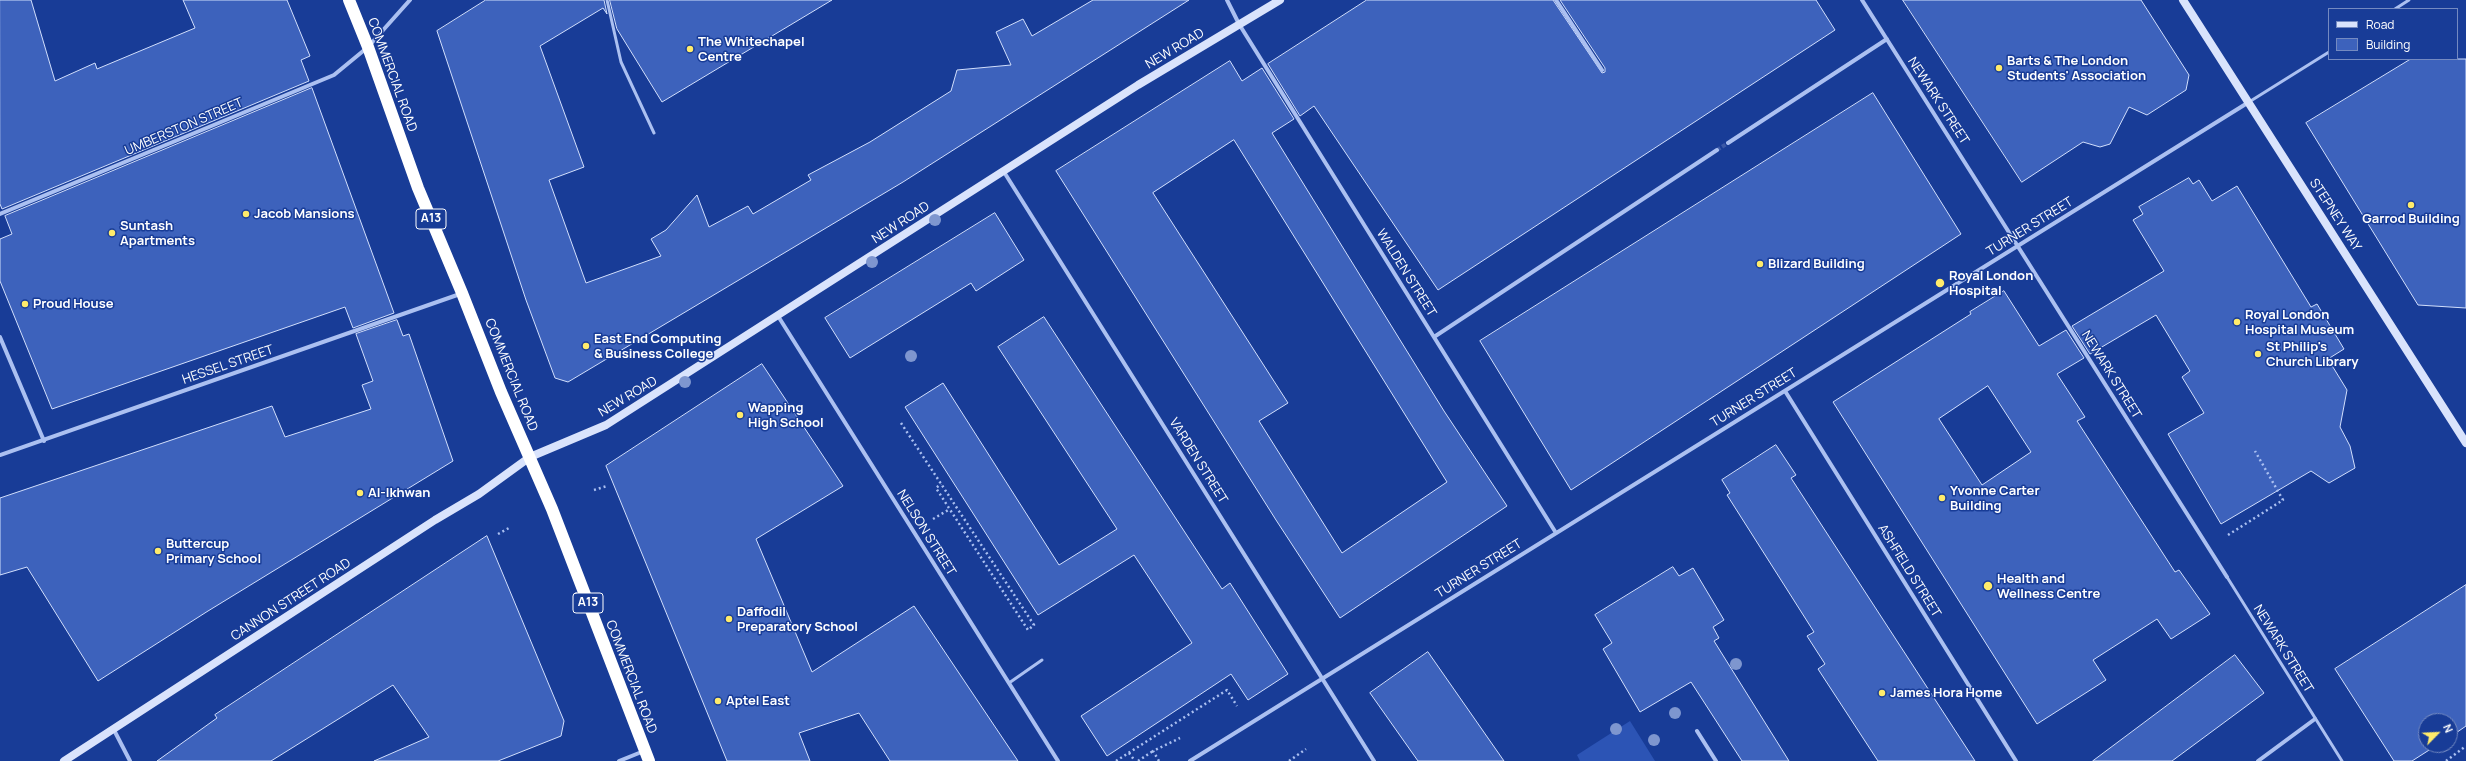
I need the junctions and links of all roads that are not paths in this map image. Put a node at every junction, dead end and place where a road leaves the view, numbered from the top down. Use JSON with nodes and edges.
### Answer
{"nodes":[{"id":1,"x":349,"y":0,"type":"edge"},
{"id":2,"x":410,"y":0,"type":"edge"},
{"id":3,"x":607,"y":0,"type":"edge"},
{"id":4,"x":1227,"y":0,"type":"edge"},
{"id":5,"x":1280,"y":0,"type":"edge"},
{"id":6,"x":1556,"y":0,"type":"edge"},
{"id":7,"x":1862,"y":0,"type":"edge"},
{"id":8,"x":2183,"y":0,"type":"edge"},
{"id":9,"x":2409,"y":0,"type":"edge"},
{"id":10,"x":2397,"y":8,"type":"edge"},
{"id":11,"x":1240,"y":24,"type":"junction"},
{"id":12,"x":1887,"y":39,"type":"junction"},
{"id":13,"x":368,"y":47,"type":"junction"},
{"id":14,"x":2328,"y":53,"type":"edge"},
{"id":15,"x":1602,"y":70,"type":"dead end"},
{"id":16,"x":2249,"y":102,"type":"junction"},
{"id":17,"x":654,"y":133,"type":"dead end"},
{"id":18,"x":1728,"y":143,"type":"tunnel mouth"},
{"id":19,"x":1717,"y":150,"type":"tunnel mouth"},
{"id":20,"x":1004,"y":172,"type":"junction"},
{"id":21,"x":0,"y":214,"type":"edge"},
{"id":22,"x":2019,"y":246,"type":"junction"},
{"id":23,"x":462,"y":293,"type":"junction"},
{"id":24,"x":778,"y":316,"type":"junction"},
{"id":25,"x":0,"y":337,"type":"edge"},
{"id":26,"x":1434,"y":337,"type":"junction"},
{"id":27,"x":1785,"y":391,"type":"junction"},
{"id":28,"x":44,"y":441,"type":"junction"},
{"id":29,"x":2466,"y":443,"type":"edge"},
{"id":30,"x":0,"y":455,"type":"edge"},
{"id":31,"x":530,"y":457,"type":"junction"},
{"id":32,"x":1556,"y":533,"type":"junction"},
{"id":33,"x":2227,"y":577,"type":"joint"},
{"id":34,"x":1042,"y":660,"type":"dead end"},
{"id":35,"x":1324,"y":678,"type":"junction"},
{"id":36,"x":1009,"y":683,"type":"junction"},
{"id":37,"x":2315,"y":719,"type":"junction"},
{"id":38,"x":114,"y":730,"type":"junction"},
{"id":39,"x":1697,"y":731,"type":"dead end"},
{"id":40,"x":647,"y":756,"type":"edge"},
{"id":41,"x":64,"y":761,"type":"edge"},
{"id":42,"x":130,"y":761,"type":"edge"},
{"id":43,"x":618,"y":761,"type":"edge"},
{"id":44,"x":1058,"y":761,"type":"edge"},
{"id":45,"x":1190,"y":761,"type":"edge"},
{"id":46,"x":1374,"y":761,"type":"edge"},
{"id":47,"x":1716,"y":761,"type":"edge"},
{"id":48,"x":2016,"y":761,"type":"edge"},
{"id":49,"x":2258,"y":761,"type":"edge"},
{"id":50,"x":2342,"y":761,"type":"edge"}],
"edges":[{"from":1,"to":13,"type":"highway","name":"COMMERCIAL ROAD","number":"A13"},
{"from":2,"to":13,"type":"street","name":"UMBERSTON STREET"},
{"from":3,"to":17,"type":"lane"},
{"from":4,"to":11,"type":"street","name":"WALDEN STREET"},
{"from":5,"to":11,"type":"main road","name":"NEW ROAD"},
{"from":6,"to":15,"type":"street"},
{"from":7,"to":12,"type":"street","name":"NEWARK STREET"},
{"from":8,"to":16,"type":"main road","name":"STEPNEY WAY"},
{"from":9,"to":10,"type":"lane"},
{"from":11,"to":20,"type":"main road","name":"NEW ROAD"},
{"from":11,"to":26,"type":"street","name":"WALDEN STREET"},
{"from":12,"to":18,"type":"street"},
{"from":12,"to":22,"type":"street","name":"NEWARK STREET"},
{"from":13,"to":21,"type":"street","name":"UMBERSTON STREET"},
{"from":13,"to":23,"type":"highway","name":"COMMERCIAL ROAD","number":"A13"},
{"from":14,"to":16,"type":"lane","name":"TURNER STREET"},
{"from":16,"to":22,"type":"street","name":"TURNER STREET"},
{"from":16,"to":29,"type":"main road","name":"STEPNEY WAY"},
{"from":19,"to":26,"type":"street"},
{"from":20,"to":24,"type":"main road","name":"NEW ROAD"},
{"from":20,"to":35,"type":"street","name":"VARDEN STREET"},
{"from":22,"to":27,"type":"street","name":"TURNER STREET"},
{"from":22,"to":33,"type":"street","name":"NEWARK STREET"},
{"from":23,"to":28,"type":"street","name":"HESSEL STREET"},
{"from":23,"to":31,"type":"highway","name":"COMMERCIAL ROAD","number":"A13"},
{"from":24,"to":31,"type":"main road","name":"NEW ROAD"},
{"from":24,"to":36,"type":"street","name":"NELSON STREET"},
{"from":25,"to":28,"type":"street"},
{"from":26,"to":32,"type":"street","name":"WALDEN STREET"},
{"from":27,"to":32,"type":"street","name":"TURNER STREET"},
{"from":27,"to":48,"type":"street","name":"ASHFIELD STREET"},
{"from":28,"to":30,"type":"street","name":"HESSEL STREET"},
{"from":31,"to":38,"type":"main road","name":"CANNON STREET ROAD"},
{"from":31,"to":40,"type":"highway","name":"COMMERCIAL ROAD","number":"A13"},
{"from":32,"to":35,"type":"street","name":"TURNER STREET"},
{"from":33,"to":37,"type":"lane","name":"NEWARK STREET"},
{"from":34,"to":36,"type":"lane"},
{"from":35,"to":45,"type":"street","name":"TURNER STREET"},
{"from":35,"to":46,"type":"street","name":"VARDEN STREET"},
{"from":36,"to":44,"type":"street","name":"NELSON STREET"},
{"from":37,"to":49,"type":"street"},
{"from":37,"to":50,"type":"lane","name":"NEWARK STREET"},
{"from":38,"to":41,"type":"main road","name":"CANNON STREET ROAD"},
{"from":38,"to":42,"type":"street"},
{"from":39,"to":47,"type":"street"},
{"from":40,"to":43,"type":"street"}]}
